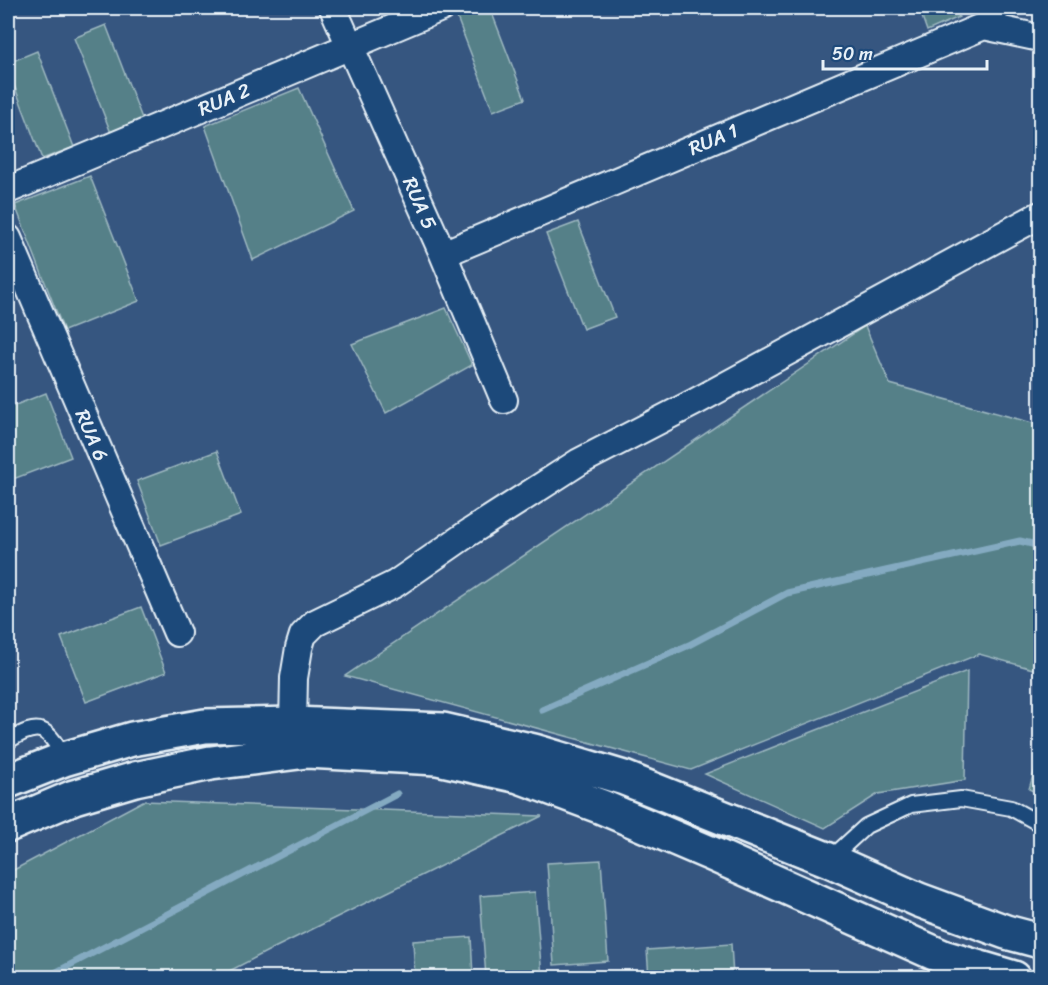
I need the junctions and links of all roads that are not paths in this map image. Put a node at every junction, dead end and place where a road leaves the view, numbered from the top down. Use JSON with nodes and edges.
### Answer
{"nodes":[{"id":1,"x":333,"y":8,"type":"edge"},
{"id":2,"x":441,"y":8,"type":"edge"},
{"id":3,"x":991,"y":17,"type":"edge"},
{"id":4,"x":1041,"y":38,"type":"edge"},
{"id":5,"x":349,"y":46,"type":"junction"},
{"id":6,"x":8,"y":190,"type":"edge"},
{"id":7,"x":1041,"y":215,"type":"edge"},
{"id":8,"x":8,"y":238,"type":"edge"},
{"id":9,"x":443,"y":254,"type":"junction"},
{"id":10,"x":504,"y":400,"type":"dead end"},
{"id":11,"x":177,"y":633,"type":"dead end"},
{"id":12,"x":293,"y":723,"type":"junction"},
{"id":13,"x":8,"y":741,"type":"edge"},
{"id":14,"x":440,"y":744,"type":"junction"},
{"id":15,"x":64,"y":759,"type":"junction"},
{"id":16,"x":8,"y":781,"type":"edge"},
{"id":17,"x":1041,"y":824,"type":"edge"},
{"id":18,"x":8,"y":825,"type":"edge"},
{"id":19,"x":829,"y":860,"type":"junction"},
{"id":20,"x":806,"y":897,"type":"junction"},
{"id":21,"x":1041,"y":940,"type":"edge"},
{"id":22,"x":949,"y":967,"type":"edge"},
{"id":23,"x":1014,"y":978,"type":"edge"}],
"edges":[{"from":1,"to":5,"type":"street","name":"RUA 5"},
{"from":2,"to":5,"type":"street","name":"RUA 2"},
{"from":3,"to":4,"type":"street","name":"RUA 1"},
{"from":3,"to":9,"type":"street","name":"RUA 1"},
{"from":5,"to":6,"type":"street","name":"RUA 2"},
{"from":5,"to":9,"type":"street","name":"RUA 5"},
{"from":7,"to":12,"type":"street"},
{"from":8,"to":11,"type":"street","name":"RUA 6"},
{"from":9,"to":10,"type":"street","name":"RUA 5"},
{"from":12,"to":14,"type":"street"},
{"from":12,"to":15,"type":"street"},
{"from":13,"to":15,"type":"lane"},
{"from":14,"to":18,"type":"street"},
{"from":14,"to":19,"type":"street"},
{"from":14,"to":20,"type":"street"},
{"from":15,"to":16,"type":"street"},
{"from":17,"to":19,"type":"lane"},
{"from":19,"to":20,"type":"street"},
{"from":19,"to":21,"type":"street"},
{"from":20,"to":22,"type":"street"},
{"from":22,"to":23,"type":"street"}]}
